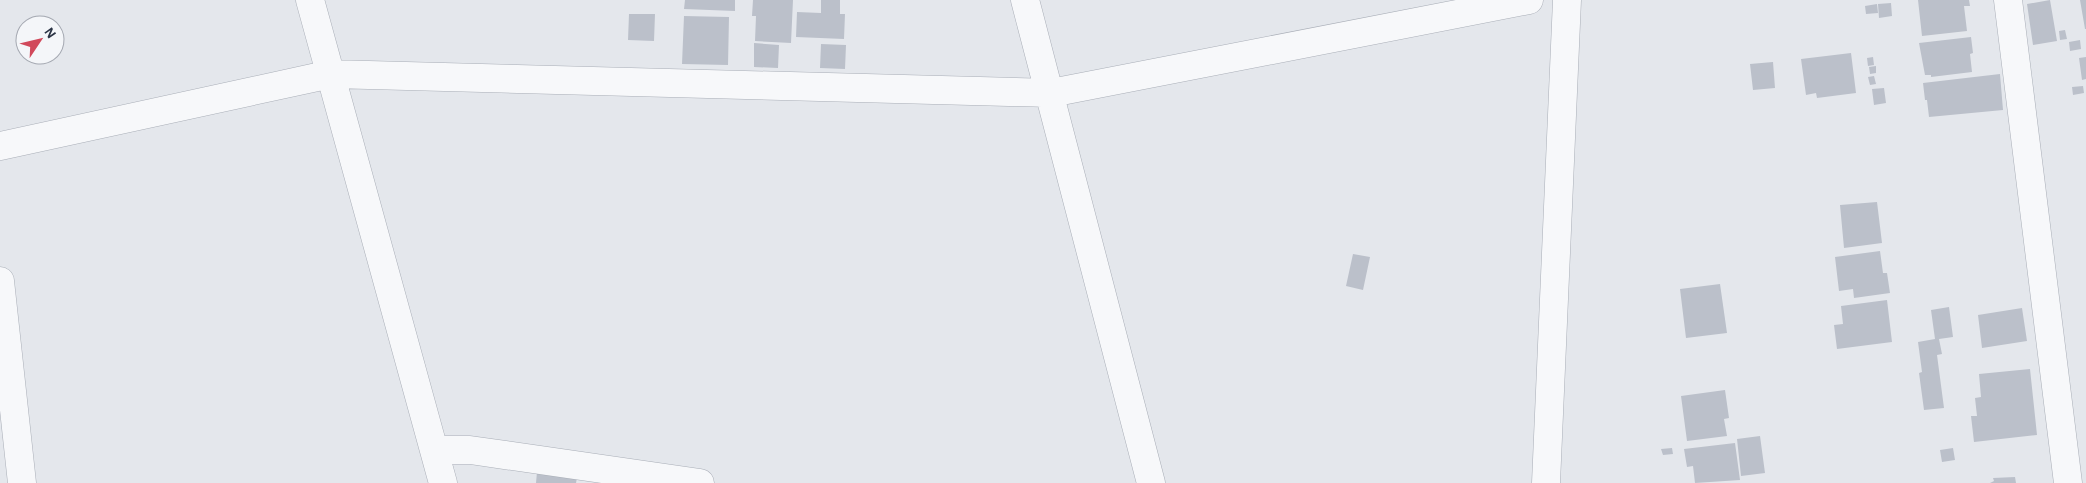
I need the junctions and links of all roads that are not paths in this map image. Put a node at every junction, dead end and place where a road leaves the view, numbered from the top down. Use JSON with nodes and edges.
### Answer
{"nodes":[{"id":1,"x":310,"y":0,"type":"edge"},
{"id":2,"x":1026,"y":0,"type":"edge"},
{"id":3,"x":1529,"y":0,"type":"edge"},
{"id":4,"x":1567,"y":0,"type":"edge"},
{"id":5,"x":2008,"y":0,"type":"edge"},
{"id":6,"x":331,"y":74,"type":"junction"},
{"id":7,"x":1051,"y":93,"type":"junction"},
{"id":8,"x":0,"y":146,"type":"edge"},
{"id":9,"x":0,"y":281,"type":"edge"},
{"id":10,"x":434,"y":450,"type":"junction"},
{"id":11,"x":22,"y":483,"type":"edge"},
{"id":12,"x":443,"y":483,"type":"edge"},
{"id":13,"x":700,"y":483,"type":"edge"},
{"id":14,"x":1151,"y":483,"type":"edge"},
{"id":15,"x":1546,"y":483,"type":"edge"},
{"id":16,"x":2068,"y":483,"type":"edge"}],
"edges":[{"from":1,"to":6,"type":"street"},
{"from":2,"to":7,"type":"street"},
{"from":3,"to":7,"type":"street"},
{"from":4,"to":15,"type":"street"},
{"from":5,"to":16,"type":"street"},
{"from":6,"to":7,"type":"street"},
{"from":6,"to":8,"type":"street"},
{"from":6,"to":10,"type":"street"},
{"from":7,"to":14,"type":"street"},
{"from":9,"to":11,"type":"street"},
{"from":10,"to":12,"type":"street"},
{"from":10,"to":13,"type":"street"}]}
